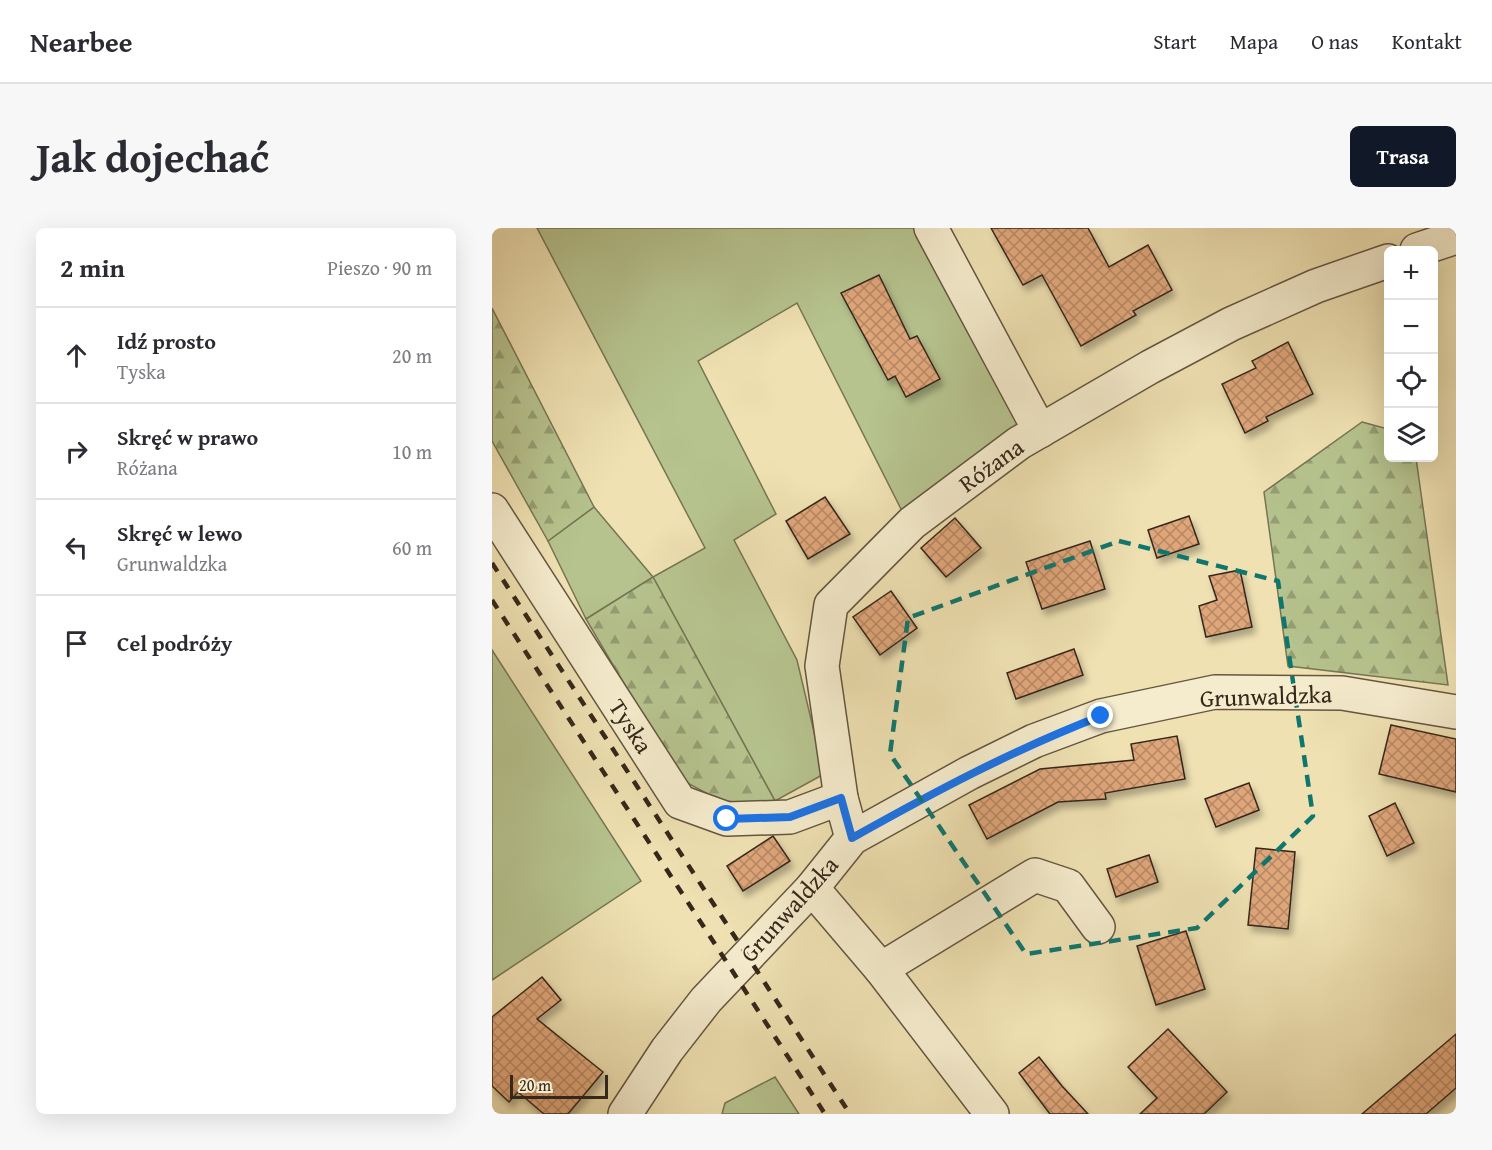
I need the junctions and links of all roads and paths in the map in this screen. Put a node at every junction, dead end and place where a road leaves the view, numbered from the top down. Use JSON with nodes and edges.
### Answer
{"nodes":[{"id":1,"x":931,"y":228,"type":"edge"},
{"id":2,"x":1456,"y":237,"type":"edge"},
{"id":3,"x":1429,"y":246,"type":"edge"},
{"id":4,"x":1384,"y":263,"type":"edge"},
{"id":5,"x":1040,"y":431,"type":"junction"},
{"id":6,"x":492,"y":510,"type":"edge"},
{"id":7,"x":1456,"y":712,"type":"edge"},
{"id":8,"x":841,"y":798,"type":"junction"},
{"id":9,"x":852,"y":838,"type":"junction"},
{"id":10,"x":812,"y":888,"type":"junction"},
{"id":11,"x":1098,"y":927,"type":"dead end"},
{"id":12,"x":881,"y":969,"type":"junction"},
{"id":13,"x":625,"y":1114,"type":"edge"},
{"id":14,"x":992,"y":1114,"type":"edge"}],
"edges":[{"from":1,"to":5,"type":"street"},
{"from":2,"to":3,"type":"street"},
{"from":4,"to":5,"type":"street","name":"Różana"},
{"from":5,"to":8,"type":"street","name":"Różana"},
{"from":6,"to":8,"type":"street","name":"Tyska"},
{"from":7,"to":9,"type":"street","name":"Grunwaldzka"},
{"from":8,"to":9,"type":"street","name":"Różana"},
{"from":9,"to":10,"type":"street","name":"Grunwaldzka"},
{"from":10,"to":12,"type":"street"},
{"from":10,"to":13,"type":"street","name":"Grunwaldzka"},
{"from":11,"to":12,"type":"street"},
{"from":12,"to":14,"type":"street"}]}
